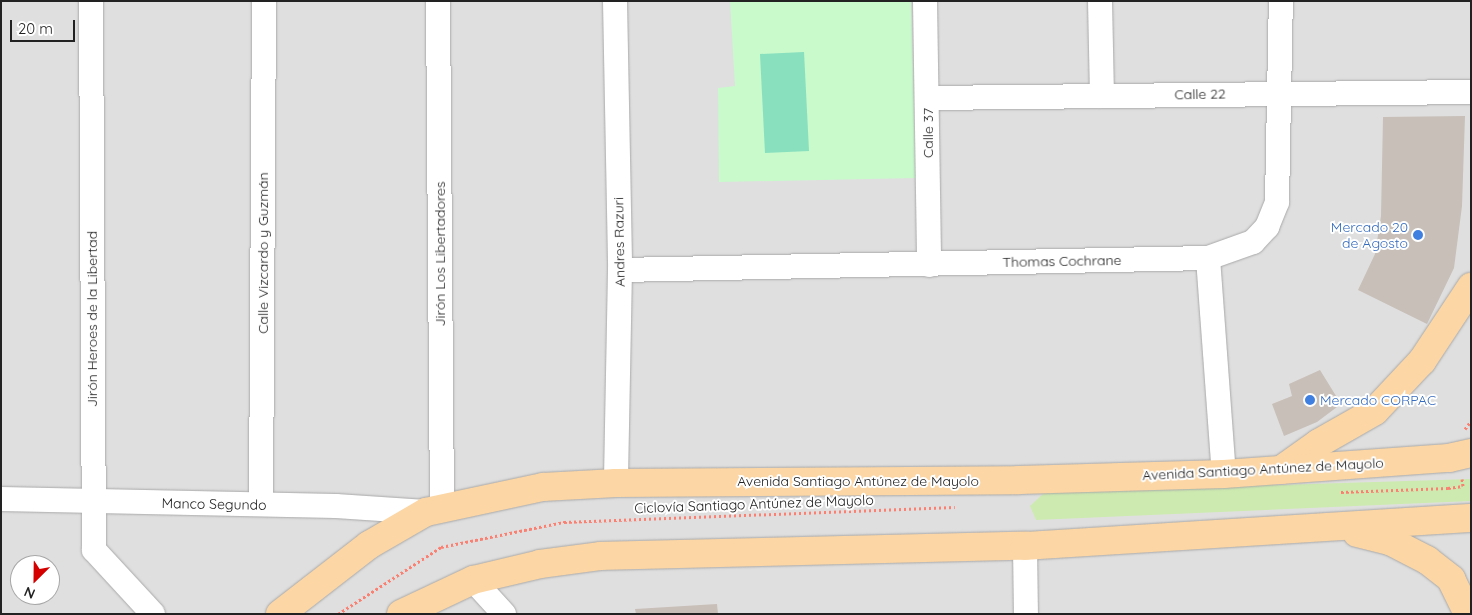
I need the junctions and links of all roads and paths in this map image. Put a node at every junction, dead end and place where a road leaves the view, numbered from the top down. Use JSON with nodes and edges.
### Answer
{"nodes":[{"id":1,"x":91,"y":1,"type":"edge"},
{"id":2,"x":264,"y":1,"type":"edge"},
{"id":3,"x":438,"y":1,"type":"edge"},
{"id":4,"x":614,"y":1,"type":"edge"},
{"id":5,"x":925,"y":1,"type":"edge"},
{"id":6,"x":1100,"y":1,"type":"edge"},
{"id":7,"x":1281,"y":1,"type":"edge"},
{"id":8,"x":1280,"y":92,"type":"junction"},
{"id":9,"x":1471,"y":92,"type":"edge"},
{"id":10,"x":1102,"y":96,"type":"junction"},
{"id":11,"x":928,"y":98,"type":"junction"},
{"id":12,"x":1208,"y":258,"type":"junction"},
{"id":13,"x":929,"y":265,"type":"junction"},
{"id":14,"x":620,"y":270,"type":"junction"},
{"id":15,"x":1471,"y":287,"type":"edge"},
{"id":16,"x":1471,"y":453,"type":"edge"},
{"id":17,"x":1281,"y":470,"type":"junction"},
{"id":18,"x":1224,"y":474,"type":"junction"},
{"id":19,"x":616,"y":482,"type":"junction"},
{"id":20,"x":1463,"y":486,"type":"dead end"},
{"id":21,"x":1338,"y":492,"type":"dead end"},
{"id":22,"x":1,"y":499,"type":"edge"},
{"id":23,"x":93,"y":502,"type":"junction"},
{"id":24,"x":261,"y":504,"type":"junction"},
{"id":25,"x":961,"y":507,"type":"dead end"},
{"id":26,"x":434,"y":510,"type":"junction"},
{"id":27,"x":1471,"y":518,"type":"edge"},
{"id":28,"x":1331,"y":527,"type":"junction"},
{"id":29,"x":1025,"y":546,"type":"junction"},
{"id":30,"x":473,"y":580,"type":"junction"},
{"id":31,"x":153,"y":614,"type":"edge"},
{"id":32,"x":280,"y":614,"type":"edge"},
{"id":33,"x":338,"y":614,"type":"edge"},
{"id":34,"x":402,"y":614,"type":"edge"},
{"id":35,"x":504,"y":614,"type":"edge"},
{"id":36,"x":1026,"y":614,"type":"edge"},
{"id":37,"x":1468,"y":614,"type":"edge"}],
"edges":[{"from":1,"to":23,"type":"street","name":"Jirón Heroes de la Libertad"},
{"from":2,"to":24,"type":"street","name":"Calle Vizcardo y Guzmán"},
{"from":3,"to":26,"type":"street","name":"Jirón Los Libertadores"},
{"from":4,"to":14,"type":"street","name":"Andres Razuri"},
{"from":5,"to":11,"type":"street","name":"Calle 37"},
{"from":6,"to":10,"type":"street"},
{"from":7,"to":8,"type":"street","name":"Thomas Cochrane"},
{"from":8,"to":9,"type":"street","name":"Calle 22"},
{"from":8,"to":10,"type":"street","name":"Calle 22"},
{"from":8,"to":12,"type":"street","name":"Thomas Cochrane"},
{"from":10,"to":11,"type":"street","name":"Calle 22"},
{"from":11,"to":13,"type":"street","name":"Calle 37"},
{"from":12,"to":13,"type":"street","name":"Thomas Cochrane"},
{"from":12,"to":18,"type":"street"},
{"from":13,"to":14,"type":"street","name":"Thomas Cochrane"},
{"from":14,"to":19,"type":"street","name":"Andres Razuri"},
{"from":15,"to":17,"type":"main road"},
{"from":16,"to":17,"type":"main road","name":"Avenida Santiago Antúnez de Mayolo"},
{"from":17,"to":18,"type":"main road","name":"Avenida Santiago Antúnez de Mayolo"},
{"from":18,"to":19,"type":"main road","name":"Avenida Santiago Antúnez de Mayolo"},
{"from":19,"to":26,"type":"main road","name":"Avenida Santiago Antúnez de Mayolo"},
{"from":20,"to":21,"type":"path"},
{"from":22,"to":23,"type":"street","name":"Manco Segundo"},
{"from":23,"to":24,"type":"street","name":"Manco Segundo"},
{"from":23,"to":31,"type":"street","name":"Jirón Heroes de la Libertad"},
{"from":24,"to":26,"type":"street","name":"Manco Segundo"},
{"from":25,"to":33,"type":"path","name":"Ciclovía Santiago Antúnez de Mayolo"},
{"from":26,"to":32,"type":"main road","name":"Avenida Santiago Antúnez de Mayolo"},
{"from":27,"to":28,"type":"main road"},
{"from":28,"to":29,"type":"main road"},
{"from":28,"to":37,"type":"main road"},
{"from":29,"to":30,"type":"main road"},
{"from":29,"to":36,"type":"street"},
{"from":30,"to":34,"type":"main road"},
{"from":30,"to":35,"type":"street"}]}
